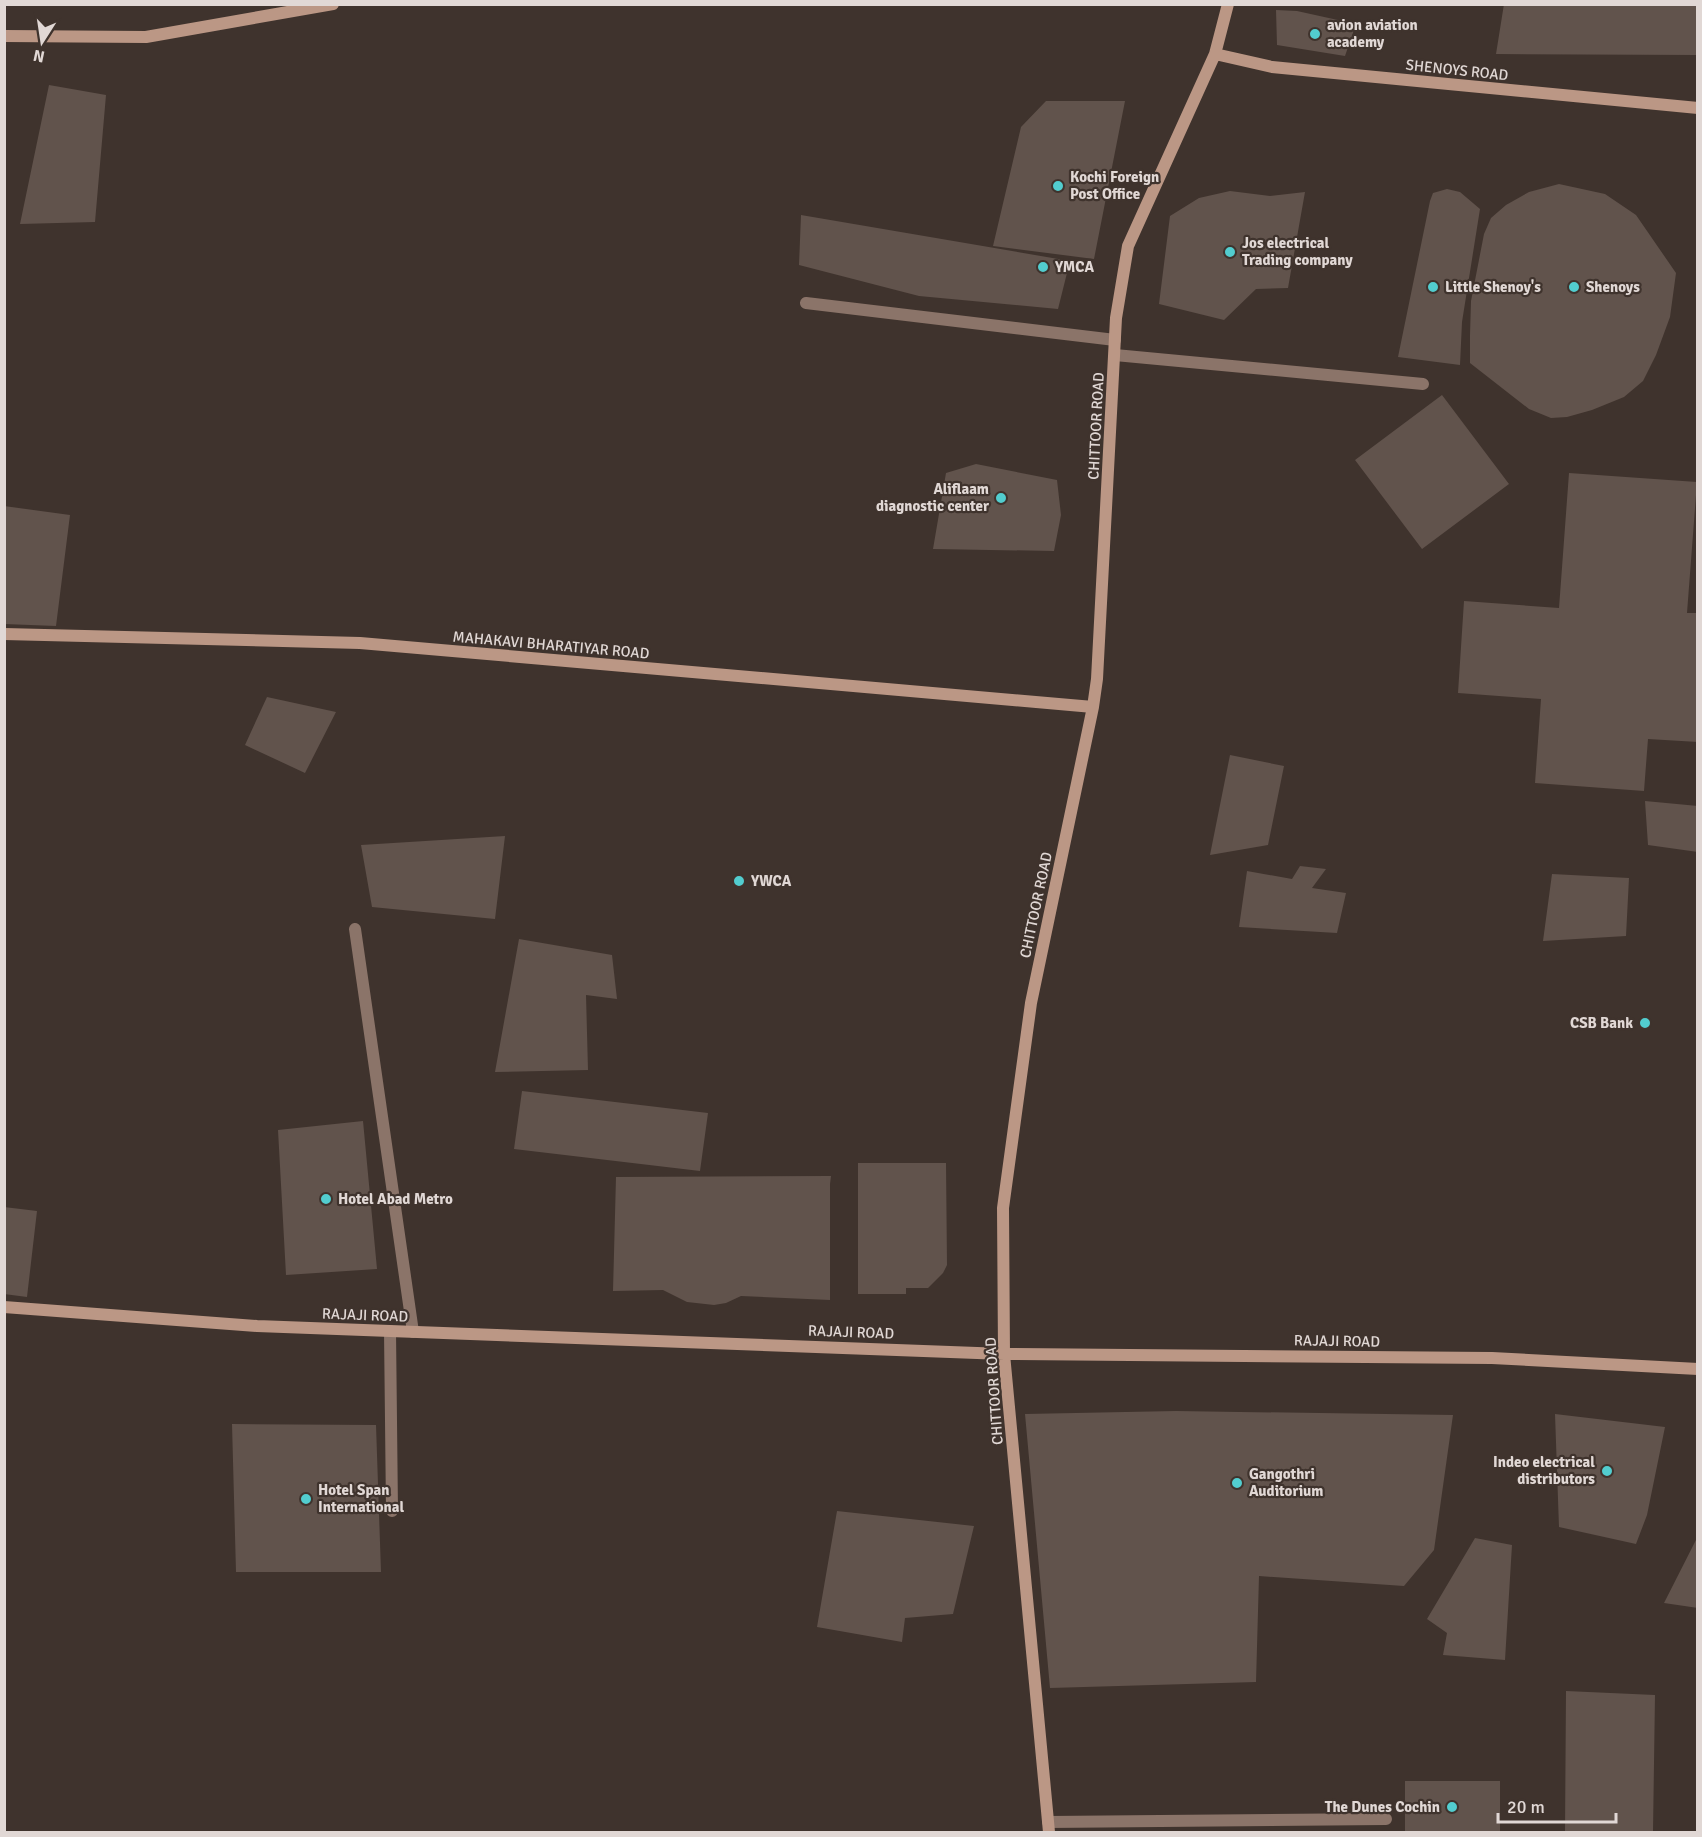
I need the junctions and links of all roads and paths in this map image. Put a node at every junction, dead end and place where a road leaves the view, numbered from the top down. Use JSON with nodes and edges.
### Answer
{"nodes":[{"id":1,"x":333,"y":4,"type":"edge"},
{"id":2,"x":1228,"y":4,"type":"edge"},
{"id":3,"x":4,"y":36,"type":"edge"},
{"id":4,"x":1215,"y":54,"type":"junction"},
{"id":5,"x":1698,"y":108,"type":"edge"},
{"id":6,"x":806,"y":303,"type":"dead end"},
{"id":7,"x":1115,"y":340,"type":"junction"},
{"id":8,"x":1115,"y":355,"type":"junction"},
{"id":9,"x":1423,"y":384,"type":"dead end"},
{"id":10,"x":4,"y":634,"type":"edge"},
{"id":11,"x":1093,"y":707,"type":"junction"},
{"id":12,"x":355,"y":929,"type":"dead end"},
{"id":13,"x":4,"y":1307,"type":"edge"},
{"id":14,"x":390,"y":1331,"type":"junction"},
{"id":15,"x":413,"y":1332,"type":"junction"},
{"id":16,"x":1004,"y":1354,"type":"junction"},
{"id":17,"x":1698,"y":1369,"type":"edge"},
{"id":18,"x":392,"y":1511,"type":"dead end"},
{"id":19,"x":1386,"y":1819,"type":"dead end"},
{"id":20,"x":1049,"y":1827,"type":"edge"}],
"edges":[{"from":1,"to":3,"type":"main road"},
{"from":2,"to":4,"type":"main road","name":"CHITTOOR ROAD"},
{"from":4,"to":5,"type":"main road","name":"SHENOYS ROAD"},
{"from":4,"to":7,"type":"main road","name":"CHITTOOR ROAD"},
{"from":6,"to":7,"type":"street"},
{"from":7,"to":8,"type":"main road","name":"CHITTOOR ROAD"},
{"from":8,"to":9,"type":"street"},
{"from":8,"to":11,"type":"main road","name":"CHITTOOR ROAD"},
{"from":10,"to":11,"type":"main road","name":"MAHAKAVI BHARATIYAR ROAD"},
{"from":11,"to":16,"type":"main road","name":"CHITTOOR ROAD"},
{"from":12,"to":15,"type":"street"},
{"from":13,"to":14,"type":"main road","name":"RAJAJI ROAD"},
{"from":14,"to":15,"type":"main road","name":"RAJAJI ROAD"},
{"from":14,"to":18,"type":"street"},
{"from":15,"to":16,"type":"main road","name":"RAJAJI ROAD"},
{"from":16,"to":17,"type":"main road","name":"RAJAJI ROAD"},
{"from":16,"to":20,"type":"main road","name":"CHITTOOR ROAD"},
{"from":19,"to":20,"type":"street"}]}
